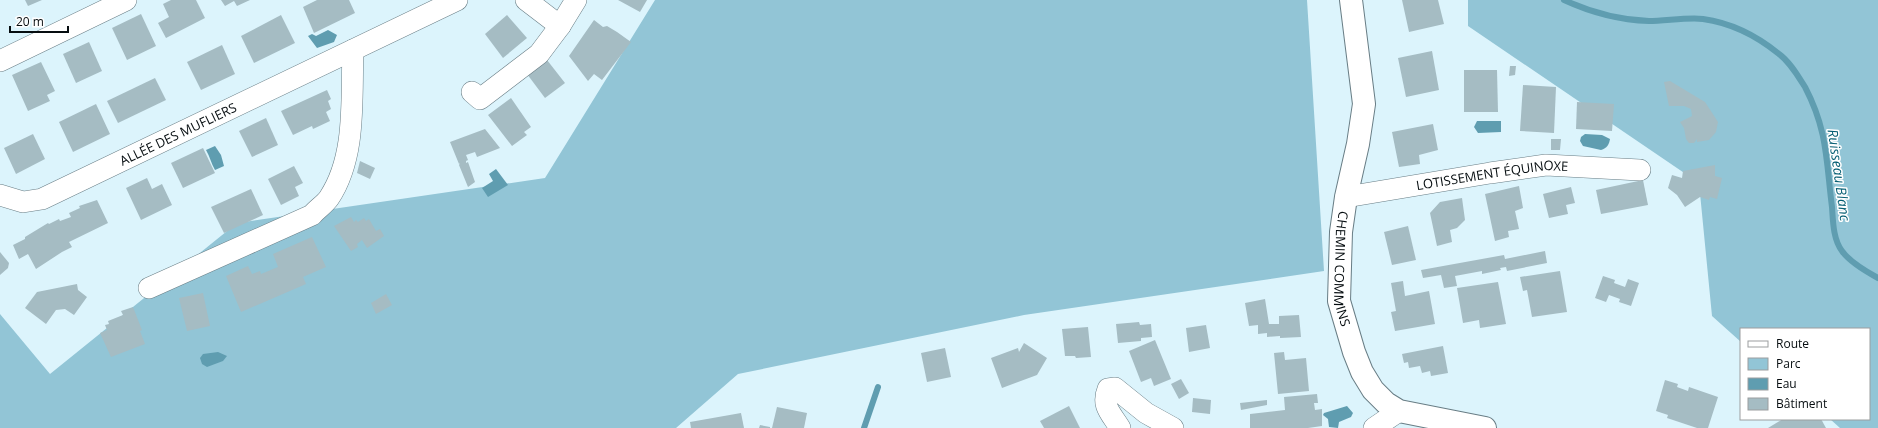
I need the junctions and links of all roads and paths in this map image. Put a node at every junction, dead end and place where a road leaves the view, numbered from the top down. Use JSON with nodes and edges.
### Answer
{"nodes":[{"id":1,"x":126,"y":0,"type":"edge"},
{"id":2,"x":457,"y":0,"type":"edge"},
{"id":3,"x":526,"y":0,"type":"edge"},
{"id":4,"x":576,"y":0,"type":"edge"},
{"id":5,"x":1351,"y":0,"type":"edge"},
{"id":6,"x":560,"y":26,"type":"junction"},
{"id":7,"x":353,"y":50,"type":"junction"},
{"id":8,"x":0,"y":61,"type":"edge"},
{"id":9,"x":472,"y":92,"type":"dead end"},
{"id":10,"x":1640,"y":170,"type":"dead end"},
{"id":11,"x":0,"y":194,"type":"edge"},
{"id":12,"x":1346,"y":197,"type":"junction"},
{"id":13,"x":149,"y":288,"type":"dead end"},
{"id":14,"x":1398,"y":422,"type":"edge"},
{"id":15,"x":1120,"y":428,"type":"edge"},
{"id":16,"x":1173,"y":428,"type":"edge"},
{"id":17,"x":1374,"y":428,"type":"edge"},
{"id":18,"x":1485,"y":428,"type":"edge"}],
"edges":[{"from":1,"to":8,"type":"street"},
{"from":2,"to":7,"type":"street","name":"ALLÉE DES MUFLIERS"},
{"from":3,"to":6,"type":"street"},
{"from":4,"to":6,"type":"street"},
{"from":5,"to":12,"type":"street","name":"CHEMIN COMMINS"},
{"from":6,"to":9,"type":"street"},
{"from":7,"to":11,"type":"street","name":"ALLÉE DES MUFLIERS"},
{"from":7,"to":13,"type":"street"},
{"from":10,"to":12,"type":"street","name":"LOTISSEMENT ÉQUINOXE"},
{"from":12,"to":14,"type":"street","name":"CHEMIN COMMINS"},
{"from":14,"to":17,"type":"street"},
{"from":14,"to":18,"type":"street","name":"CHEMIN COMMINS"},
{"from":15,"to":16,"type":"street"}]}
